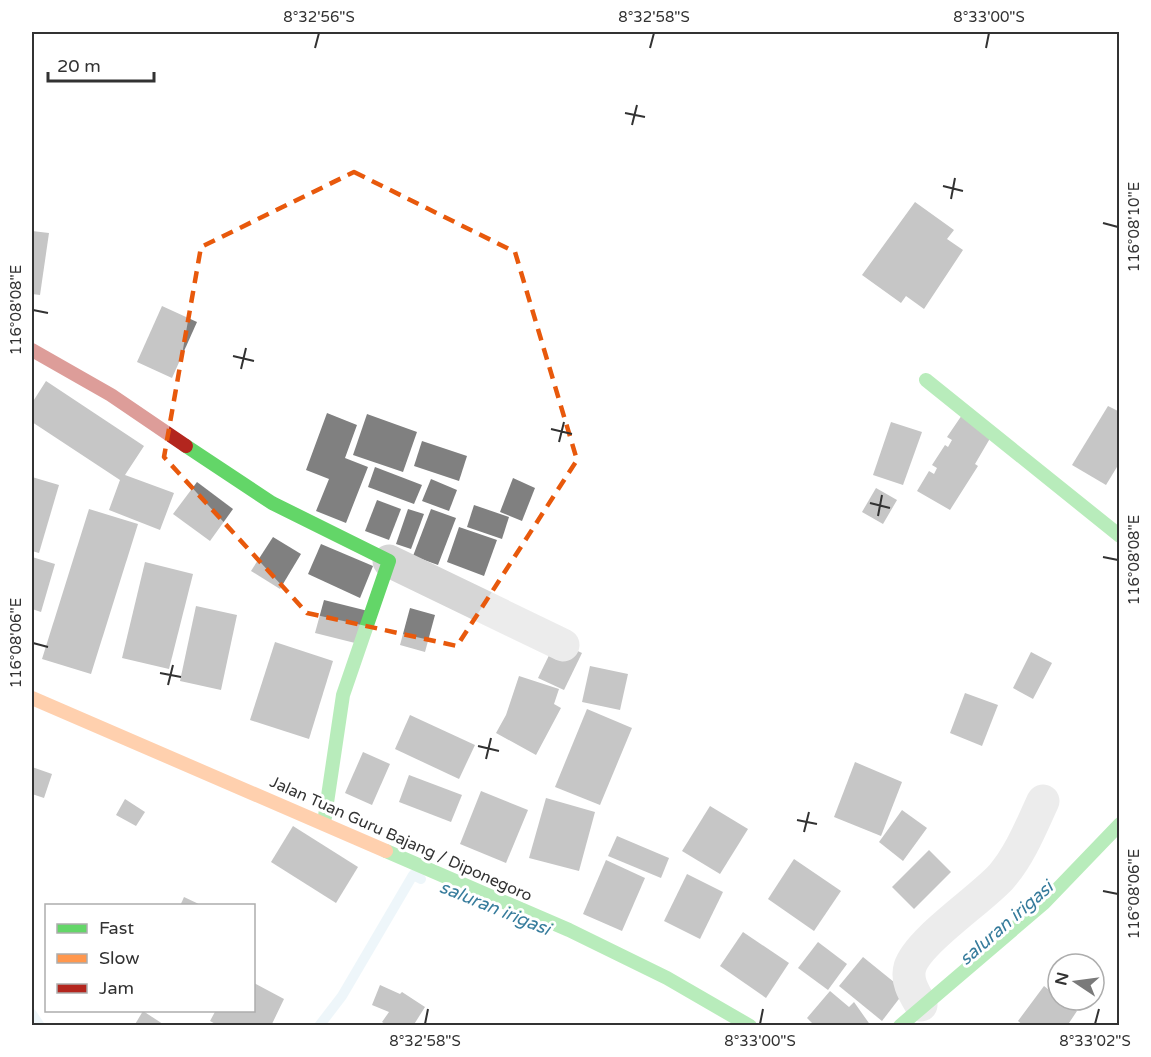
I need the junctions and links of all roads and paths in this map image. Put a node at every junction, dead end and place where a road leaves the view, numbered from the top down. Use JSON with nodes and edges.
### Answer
{"nodes":[{"id":1,"x":32,"y":350,"type":"edge"},
{"id":2,"x":926,"y":380,"type":"dead end"},
{"id":3,"x":1119,"y":536,"type":"edge"},
{"id":4,"x":389,"y":561,"type":"junction"},
{"id":5,"x":563,"y":645,"type":"dead end"},
{"id":6,"x":32,"y":698,"type":"edge"},
{"id":7,"x":1043,"y":801,"type":"dead end"},
{"id":8,"x":324,"y":823,"type":"junction"},
{"id":9,"x":1119,"y":824,"type":"edge"},
{"id":10,"x":910,"y":1015,"type":"edge"},
{"id":11,"x":750,"y":1026,"type":"edge"}],
"edges":[{"from":1,"to":4,"type":"street"},
{"from":2,"to":3,"type":"street"},
{"from":4,"to":5,"type":"street"},
{"from":4,"to":8,"type":"street"},
{"from":6,"to":8,"type":"street","name":"Jalan Tuan Guru Bajang / Diponegoro"},
{"from":7,"to":10,"type":"street"},
{"from":8,"to":11,"type":"street","name":"Jalan Tuan Guru Bajang / Diponegoro"},
{"from":9,"to":10,"type":"street"}]}
